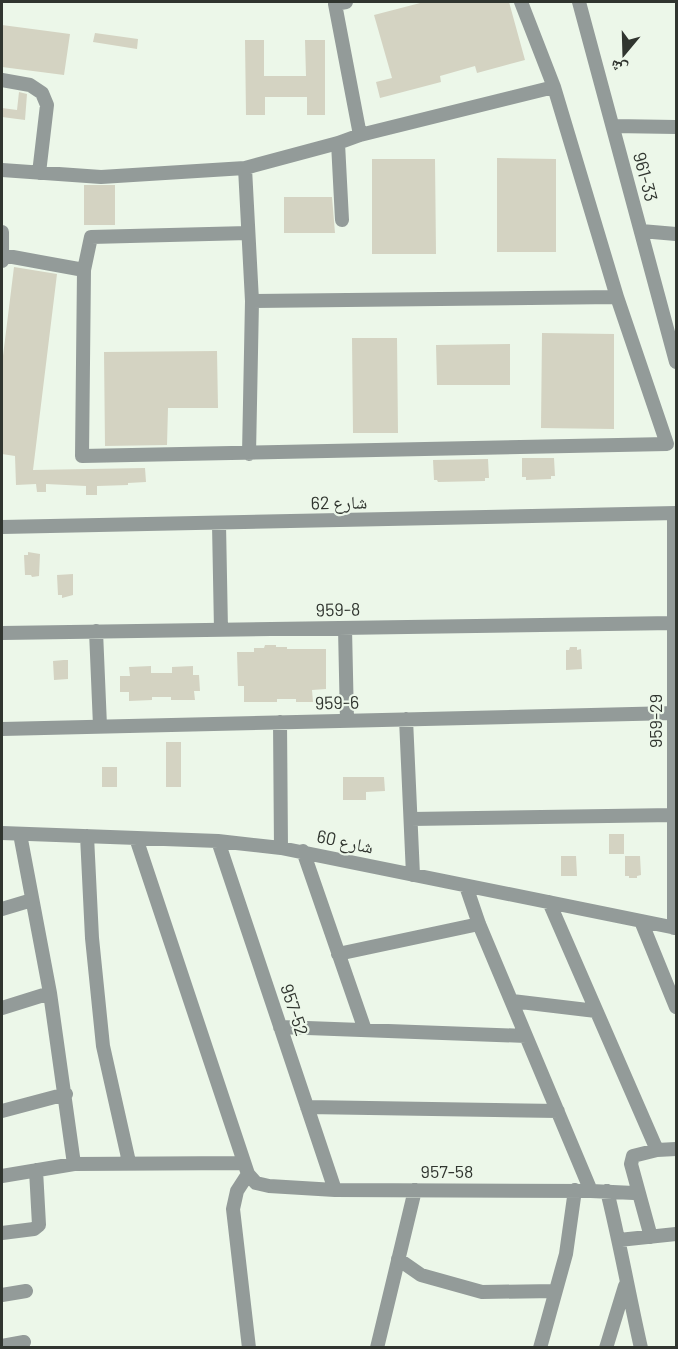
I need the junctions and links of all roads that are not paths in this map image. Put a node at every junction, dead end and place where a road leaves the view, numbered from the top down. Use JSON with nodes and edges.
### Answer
{"nodes":[{"id":1,"x":346,"y":2,"type":"edge"},
{"id":2,"x":521,"y":2,"type":"edge"},
{"id":3,"x":579,"y":2,"type":"edge"},
{"id":4,"x":2,"y":80,"type":"edge"},
{"id":5,"x":554,"y":87,"type":"junction"},
{"id":6,"x":613,"y":126,"type":"junction"},
{"id":7,"x":676,"y":127,"type":"edge"},
{"id":8,"x":360,"y":135,"type":"junction"},
{"id":9,"x":338,"y":143,"type":"junction"},
{"id":10,"x":244,"y":168,"type":"junction"},
{"id":11,"x":2,"y":170,"type":"edge"},
{"id":12,"x":39,"y":173,"type":"junction"},
{"id":13,"x":342,"y":220,"type":"dead end"},
{"id":14,"x":641,"y":231,"type":"junction"},
{"id":15,"x":2,"y":232,"type":"edge"},
{"id":16,"x":248,"y":233,"type":"junction"},
{"id":17,"x":676,"y":234,"type":"edge"},
{"id":18,"x":2,"y":255,"type":"edge"},
{"id":19,"x":2,"y":261,"type":"edge"},
{"id":20,"x":84,"y":270,"type":"junction"},
{"id":21,"x":617,"y":297,"type":"junction"},
{"id":22,"x":252,"y":301,"type":"junction"},
{"id":23,"x":676,"y":362,"type":"edge"},
{"id":24,"x":249,"y":454,"type":"junction"},
{"id":25,"x":675,"y":514,"type":"edge"},
{"id":26,"x":219,"y":524,"type":"junction"},
{"id":27,"x":2,"y":526,"type":"edge"},
{"id":28,"x":674,"y":623,"type":"junction"},
{"id":29,"x":345,"y":628,"type":"junction"},
{"id":30,"x":220,"y":630,"type":"junction"},
{"id":31,"x":96,"y":632,"type":"junction"},
{"id":32,"x":2,"y":633,"type":"edge"},
{"id":33,"x":674,"y":713,"type":"junction"},
{"id":34,"x":406,"y":719,"type":"junction"},
{"id":35,"x":347,"y":721,"type":"junction"},
{"id":36,"x":280,"y":722,"type":"junction"},
{"id":37,"x":100,"y":726,"type":"junction"},
{"id":38,"x":2,"y":729,"type":"edge"},
{"id":39,"x":674,"y":815,"type":"junction"},
{"id":40,"x":411,"y":819,"type":"junction"},
{"id":41,"x":2,"y":833,"type":"edge"},
{"id":42,"x":20,"y":834,"type":"junction"},
{"id":43,"x":87,"y":837,"type":"junction"},
{"id":44,"x":136,"y":838,"type":"junction"},
{"id":45,"x":218,"y":841,"type":"junction"},
{"id":46,"x":281,"y":848,"type":"junction"},
{"id":47,"x":303,"y":851,"type":"junction"},
{"id":48,"x":413,"y":875,"type":"junction"},
{"id":49,"x":466,"y":886,"type":"junction"},
{"id":50,"x":32,"y":900,"type":"junction"},
{"id":51,"x":549,"y":902,"type":"junction"},
{"id":52,"x":2,"y":909,"type":"edge"},
{"id":53,"x":641,"y":921,"type":"junction"},
{"id":54,"x":479,"y":924,"type":"junction"},
{"id":55,"x":675,"y":928,"type":"edge"},
{"id":56,"x":338,"y":954,"type":"junction"},
{"id":57,"x":50,"y":993,"type":"junction"},
{"id":58,"x":512,"y":1002,"type":"junction"},
{"id":59,"x":676,"y":1007,"type":"edge"},
{"id":60,"x":2,"y":1008,"type":"edge"},
{"id":61,"x":596,"y":1011,"type":"junction"},
{"id":62,"x":280,"y":1027,"type":"junction"},
{"id":63,"x":365,"y":1030,"type":"junction"},
{"id":64,"x":526,"y":1036,"type":"junction"},
{"id":65,"x":66,"y":1094,"type":"junction"},
{"id":66,"x":307,"y":1107,"type":"junction"},
{"id":67,"x":2,"y":1111,"type":"edge"},
{"id":68,"x":558,"y":1111,"type":"junction"},
{"id":69,"x":676,"y":1149,"type":"edge"},
{"id":70,"x":657,"y":1150,"type":"junction"},
{"id":71,"x":129,"y":1162,"type":"junction"},
{"id":72,"x":74,"y":1164,"type":"junction"},
{"id":73,"x":36,"y":1170,"type":"junction"},
{"id":74,"x":249,"y":1173,"type":"junction"},
{"id":75,"x":2,"y":1176,"type":"edge"},
{"id":76,"x":335,"y":1190,"type":"junction"},
{"id":77,"x":415,"y":1190,"type":"junction"},
{"id":78,"x":638,"y":1190,"type":"junction"},
{"id":79,"x":575,"y":1191,"type":"junction"},
{"id":80,"x":591,"y":1191,"type":"junction"},
{"id":81,"x":607,"y":1191,"type":"junction"},
{"id":82,"x":2,"y":1233,"type":"edge"},
{"id":83,"x":676,"y":1234,"type":"edge"},
{"id":84,"x":651,"y":1237,"type":"junction"},
{"id":85,"x":619,"y":1240,"type":"junction"},
{"id":86,"x":398,"y":1259,"type":"junction"},
{"id":87,"x":626,"y":1284,"type":"junction"},
{"id":88,"x":26,"y":1291,"type":"dead end"},
{"id":89,"x":555,"y":1291,"type":"junction"},
{"id":90,"x":2,"y":1295,"type":"edge"},
{"id":91,"x":24,"y":1342,"type":"dead end"},
{"id":92,"x":2,"y":1346,"type":"edge"},
{"id":93,"x":249,"y":1347,"type":"edge"},
{"id":94,"x":377,"y":1347,"type":"edge"},
{"id":95,"x":540,"y":1347,"type":"edge"},
{"id":96,"x":606,"y":1347,"type":"edge"},
{"id":97,"x":641,"y":1347,"type":"edge"}],
"edges":[{"from":1,"to":8,"type":"street"},
{"from":2,"to":5,"type":"street"},
{"from":3,"to":6,"type":"street","name":"961-33"},
{"from":4,"to":12,"type":"street"},
{"from":5,"to":8,"type":"street"},
{"from":5,"to":21,"type":"street"},
{"from":6,"to":7,"type":"street"},
{"from":6,"to":14,"type":"street","name":"961-33"},
{"from":8,"to":9,"type":"street"},
{"from":9,"to":10,"type":"street"},
{"from":9,"to":13,"type":"street"},
{"from":10,"to":12,"type":"street"},
{"from":10,"to":16,"type":"street"},
{"from":11,"to":12,"type":"street"},
{"from":14,"to":17,"type":"street"},
{"from":14,"to":23,"type":"street","name":"961-33"},
{"from":15,"to":18,"type":"street"},
{"from":16,"to":20,"type":"street"},
{"from":16,"to":22,"type":"street"},
{"from":18,"to":19,"type":"street"},
{"from":18,"to":20,"type":"street"},
{"from":20,"to":24,"type":"street"},
{"from":21,"to":22,"type":"street"},
{"from":21,"to":24,"type":"street"},
{"from":22,"to":24,"type":"street"},
{"from":25,"to":26,"type":"street","name":"شارع 62"},
{"from":25,"to":28,"type":"street","name":"959-29"},
{"from":26,"to":27,"type":"street","name":"شارع 62"},
{"from":26,"to":30,"type":"street"},
{"from":28,"to":29,"type":"street","name":"959-8"},
{"from":28,"to":33,"type":"street","name":"959-29"},
{"from":29,"to":30,"type":"street","name":"959-8"},
{"from":29,"to":35,"type":"street"},
{"from":30,"to":31,"type":"street","name":"959-8"},
{"from":31,"to":32,"type":"street","name":"959-8"},
{"from":31,"to":37,"type":"street"},
{"from":33,"to":34,"type":"street","name":"959-6"},
{"from":33,"to":39,"type":"street","name":"959-29"},
{"from":34,"to":35,"type":"street","name":"959-6"},
{"from":34,"to":40,"type":"street"},
{"from":35,"to":36,"type":"street","name":"959-6"},
{"from":36,"to":37,"type":"street","name":"959-6"},
{"from":36,"to":46,"type":"street"},
{"from":37,"to":38,"type":"street","name":"959-6"},
{"from":39,"to":40,"type":"street"},
{"from":39,"to":55,"type":"street","name":"959-29"},
{"from":40,"to":48,"type":"street"},
{"from":41,"to":42,"type":"street","name":"شارع 60"},
{"from":42,"to":43,"type":"street","name":"شارع 60"},
{"from":42,"to":50,"type":"street"},
{"from":43,"to":44,"type":"street","name":"شارع 60"},
{"from":43,"to":71,"type":"street"},
{"from":44,"to":45,"type":"street","name":"شارع 60"},
{"from":44,"to":74,"type":"street"},
{"from":45,"to":46,"type":"street","name":"شارع 60"},
{"from":45,"to":62,"type":"street","name":"957-52"},
{"from":46,"to":47,"type":"street","name":"شارع 60"},
{"from":47,"to":48,"type":"street","name":"شارع 60"},
{"from":47,"to":56,"type":"street"},
{"from":48,"to":49,"type":"street","name":"شارع 60"},
{"from":49,"to":51,"type":"street","name":"شارع 60"},
{"from":49,"to":54,"type":"street"},
{"from":50,"to":52,"type":"street"},
{"from":50,"to":57,"type":"street"},
{"from":51,"to":53,"type":"street","name":"شارع 60"},
{"from":51,"to":61,"type":"street"},
{"from":53,"to":55,"type":"street","name":"شارع 60"},
{"from":53,"to":59,"type":"street"},
{"from":54,"to":56,"type":"street"},
{"from":54,"to":58,"type":"street"},
{"from":56,"to":63,"type":"street"},
{"from":57,"to":60,"type":"street"},
{"from":57,"to":65,"type":"street"},
{"from":58,"to":61,"type":"street"},
{"from":58,"to":64,"type":"street"},
{"from":61,"to":70,"type":"street"},
{"from":62,"to":63,"type":"street"},
{"from":62,"to":66,"type":"street","name":"957-52"},
{"from":63,"to":64,"type":"street"},
{"from":64,"to":68,"type":"street"},
{"from":65,"to":67,"type":"street"},
{"from":65,"to":72,"type":"street"},
{"from":66,"to":68,"type":"street"},
{"from":66,"to":76,"type":"street","name":"957-52"},
{"from":68,"to":80,"type":"street"},
{"from":69,"to":70,"type":"street"},
{"from":70,"to":78,"type":"street"},
{"from":71,"to":72,"type":"street","name":"957-58"},
{"from":71,"to":74,"type":"street","name":"957-58"},
{"from":72,"to":73,"type":"street","name":"957-58"},
{"from":73,"to":75,"type":"street","name":"957-58"},
{"from":73,"to":82,"type":"street"},
{"from":74,"to":76,"type":"street","name":"957-58"},
{"from":74,"to":93,"type":"street"},
{"from":76,"to":77,"type":"street","name":"957-58"},
{"from":77,"to":79,"type":"street","name":"957-58"},
{"from":77,"to":86,"type":"street"},
{"from":78,"to":81,"type":"street","name":"957-58"},
{"from":78,"to":84,"type":"street"},
{"from":79,"to":80,"type":"street","name":"957-58"},
{"from":79,"to":89,"type":"street"},
{"from":80,"to":81,"type":"street","name":"957-58"},
{"from":81,"to":85,"type":"street"},
{"from":83,"to":84,"type":"street"},
{"from":84,"to":85,"type":"street"},
{"from":85,"to":87,"type":"street"},
{"from":86,"to":89,"type":"street"},
{"from":86,"to":94,"type":"street"},
{"from":87,"to":96,"type":"street"},
{"from":87,"to":97,"type":"street"},
{"from":88,"to":90,"type":"street"},
{"from":89,"to":95,"type":"street"},
{"from":91,"to":92,"type":"street"}]}
